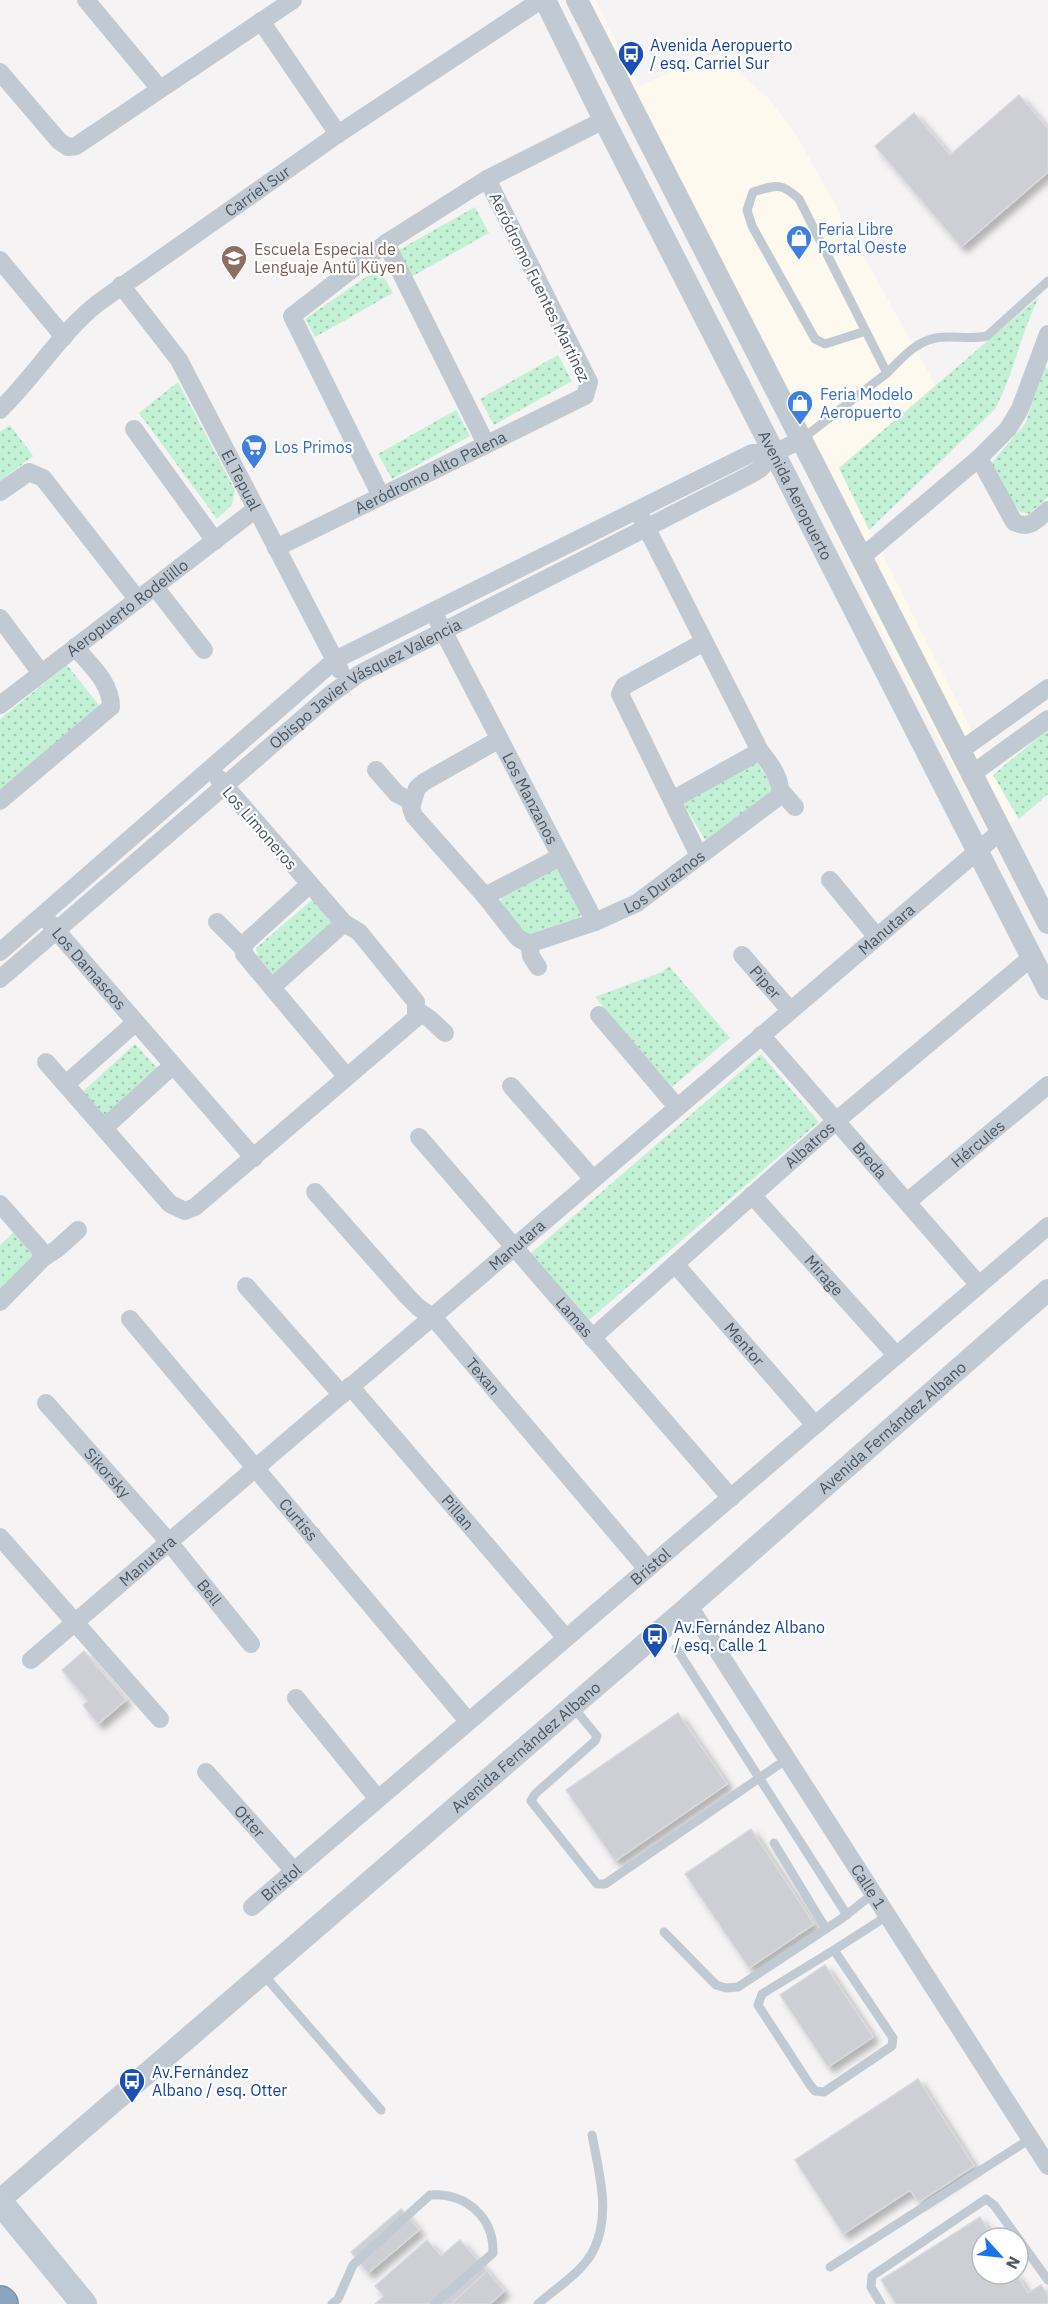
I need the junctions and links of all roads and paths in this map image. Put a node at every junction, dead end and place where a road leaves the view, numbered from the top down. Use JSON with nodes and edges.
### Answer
{"nodes":[{"id":1,"x":86,"y":0,"type":"edge"},
{"id":2,"x":293,"y":0,"type":"edge"},
{"id":3,"x":543,"y":0,"type":"edge"},
{"id":4,"x":577,"y":0,"type":"edge"},
{"id":5,"x":261,"y":21,"type":"junction"},
{"id":6,"x":0,"y":72,"type":"edge"},
{"id":7,"x":160,"y":89,"type":"junction"},
{"id":8,"x":604,"y":120,"type":"junction"},
{"id":9,"x":338,"y":134,"type":"junction"},
{"id":10,"x":487,"y":179,"type":"junction"},
{"id":11,"x":386,"y":243,"type":"junction"},
{"id":12,"x":0,"y":260,"type":"edge"},
{"id":13,"x":1048,"y":281,"type":"edge"},
{"id":14,"x":121,"y":285,"type":"junction"},
{"id":15,"x":866,"y":331,"type":"junction"},
{"id":16,"x":1048,"y":334,"type":"edge"},
{"id":17,"x":64,"y":337,"type":"junction"},
{"id":18,"x":887,"y":373,"type":"junction"},
{"id":19,"x":585,"y":396,"type":"joint"},
{"id":20,"x":0,"y":410,"type":"edge"},
{"id":21,"x":134,"y":429,"type":"dead end"},
{"id":22,"x":801,"y":440,"type":"junction"},
{"id":23,"x":486,"y":444,"type":"junction"},
{"id":24,"x":774,"y":453,"type":"junction"},
{"id":25,"x":979,"y":458,"type":"junction"},
{"id":26,"x":0,"y":492,"type":"edge"},
{"id":27,"x":381,"y":495,"type":"junction"},
{"id":28,"x":256,"y":509,"type":"junction"},
{"id":29,"x":1048,"y":510,"type":"edge"},
{"id":30,"x":643,"y":520,"type":"junction"},
{"id":31,"x":215,"y":541,"type":"junction"},
{"id":32,"x":276,"y":548,"type":"junction"},
{"id":33,"x":862,"y":557,"type":"junction"},
{"id":34,"x":155,"y":587,"type":"junction"},
{"id":35,"x":138,"y":600,"type":"junction"},
{"id":36,"x":434,"y":612,"type":"junction"},
{"id":37,"x":0,"y":618,"type":"edge"},
{"id":38,"x":443,"y":630,"type":"junction"},
{"id":39,"x":704,"y":642,"type":"junction"},
{"id":40,"x":75,"y":647,"type":"junction"},
{"id":41,"x":204,"y":650,"type":"dead end"},
{"id":42,"x":335,"y":660,"type":"junction"},
{"id":43,"x":41,"y":673,"type":"junction"},
{"id":44,"x":347,"y":682,"type":"junction"},
{"id":45,"x":1048,"y":687,"type":"edge"},
{"id":46,"x":0,"y":705,"type":"edge"},
{"id":47,"x":1048,"y":719,"type":"edge"},
{"id":48,"x":498,"y":740,"type":"junction"},
{"id":49,"x":960,"y":750,"type":"junction"},
{"id":50,"x":760,"y":751,"type":"junction"},
{"id":51,"x":376,"y":770,"type":"dead end"},
{"id":52,"x":211,"y":771,"type":"junction"},
{"id":53,"x":972,"y":774,"type":"junction"},
{"id":54,"x":224,"y":786,"type":"junction"},
{"id":55,"x":781,"y":791,"type":"junction"},
{"id":56,"x":672,"y":800,"type":"junction"},
{"id":57,"x":0,"y":801,"type":"edge"},
{"id":58,"x":411,"y":801,"type":"junction"},
{"id":59,"x":795,"y":807,"type":"dead end"},
{"id":60,"x":1001,"y":831,"type":"junction"},
{"id":61,"x":977,"y":849,"type":"junction"},
{"id":62,"x":699,"y":856,"type":"junction"},
{"id":63,"x":561,"y":857,"type":"junction"},
{"id":64,"x":830,"y":880,"type":"dead end"},
{"id":65,"x":310,"y":884,"type":"junction"},
{"id":66,"x":485,"y":896,"type":"junction"},
{"id":67,"x":43,"y":915,"type":"junction"},
{"id":68,"x":217,"y":922,"type":"dead end"},
{"id":69,"x":595,"y":922,"type":"junction"},
{"id":70,"x":344,"y":923,"type":"junction"},
{"id":71,"x":1048,"y":923,"type":"edge"},
{"id":72,"x":56,"y":931,"type":"junction"},
{"id":73,"x":877,"y":937,"type":"junction"},
{"id":74,"x":530,"y":944,"type":"junction"},
{"id":75,"x":243,"y":948,"type":"junction"},
{"id":76,"x":0,"y":952,"type":"edge"},
{"id":77,"x":742,"y":955,"type":"dead end"},
{"id":78,"x":1032,"y":957,"type":"junction"},
{"id":79,"x":538,"y":967,"type":"dead end"},
{"id":80,"x":0,"y":979,"type":"edge"},
{"id":81,"x":272,"y":987,"type":"junction"},
{"id":82,"x":1048,"y":989,"type":"edge"},
{"id":83,"x":790,"y":1010,"type":"junction"},
{"id":84,"x":418,"y":1011,"type":"junction"},
{"id":85,"x":599,"y":1015,"type":"dead end"},
{"id":86,"x":135,"y":1023,"type":"junction"},
{"id":87,"x":445,"y":1034,"type":"dead end"},
{"id":88,"x":761,"y":1035,"type":"junction"},
{"id":89,"x":46,"y":1062,"type":"dead end"},
{"id":90,"x":172,"y":1066,"type":"junction"},
{"id":91,"x":346,"y":1076,"type":"junction"},
{"id":92,"x":66,"y":1084,"type":"junction"},
{"id":93,"x":1048,"y":1085,"type":"edge"},
{"id":94,"x":511,"y":1086,"type":"dead end"},
{"id":95,"x":677,"y":1107,"type":"junction"},
{"id":96,"x":837,"y":1121,"type":"junction"},
{"id":97,"x":104,"y":1128,"type":"junction"},
{"id":98,"x":419,"y":1137,"type":"dead end"},
{"id":99,"x":254,"y":1158,"type":"junction"},
{"id":100,"x":593,"y":1179,"type":"junction"},
{"id":101,"x":315,"y":1192,"type":"dead end"},
{"id":102,"x":752,"y":1195,"type":"junction"},
{"id":103,"x":907,"y":1202,"type":"junction"},
{"id":104,"x":0,"y":1204,"type":"edge"},
{"id":105,"x":6,"y":1224,"type":"edge"},
{"id":106,"x":1048,"y":1226,"type":"edge"},
{"id":107,"x":78,"y":1230,"type":"dead end"},
{"id":108,"x":514,"y":1247,"type":"junction"},
{"id":109,"x":43,"y":1258,"type":"junction"},
{"id":110,"x":675,"y":1264,"type":"junction"},
{"id":111,"x":979,"y":1285,"type":"junction"},
{"id":112,"x":246,"y":1286,"type":"dead end"},
{"id":113,"x":1048,"y":1290,"type":"edge"},
{"id":114,"x":0,"y":1302,"type":"edge"},
{"id":115,"x":433,"y":1317,"type":"junction"},
{"id":116,"x":130,"y":1319,"type":"dead end"},
{"id":117,"x":592,"y":1338,"type":"junction"},
{"id":118,"x":896,"y":1355,"type":"junction"},
{"id":119,"x":346,"y":1390,"type":"junction"},
{"id":120,"x":46,"y":1403,"type":"dead end"},
{"id":121,"x":815,"y":1425,"type":"junction"},
{"id":122,"x":256,"y":1467,"type":"junction"},
{"id":123,"x":730,"y":1498,"type":"junction"},
{"id":124,"x":0,"y":1537,"type":"edge"},
{"id":125,"x":169,"y":1542,"type":"junction"},
{"id":126,"x":646,"y":1569,"type":"junction"},
{"id":127,"x":689,"y":1606,"type":"junction"},
{"id":128,"x":76,"y":1622,"type":"junction"},
{"id":129,"x":566,"y":1638,"type":"junction"},
{"id":130,"x":251,"y":1644,"type":"dead end"},
{"id":131,"x":676,"y":1648,"type":"dead end"},
{"id":132,"x":31,"y":1660,"type":"dead end"},
{"id":133,"x":296,"y":1698,"type":"dead end"},
{"id":134,"x":572,"y":1707,"type":"junction"},
{"id":135,"x":160,"y":1719,"type":"dead end"},
{"id":136,"x":468,"y":1721,"type":"junction"},
{"id":137,"x":787,"y":1759,"type":"junction"},
{"id":138,"x":206,"y":1772,"type":"dead end"},
{"id":139,"x":760,"y":1778,"type":"junction"},
{"id":140,"x":378,"y":1799,"type":"junction"},
{"id":141,"x":774,"y":1843,"type":"dead end"},
{"id":142,"x":294,"y":1871,"type":"junction"},
{"id":143,"x":873,"y":1894,"type":"junction"},
{"id":144,"x":252,"y":1907,"type":"dead end"},
{"id":145,"x":847,"y":1915,"type":"junction"},
{"id":146,"x":887,"y":1916,"type":"junction"},
{"id":147,"x":826,"y":1929,"type":"junction"},
{"id":148,"x":664,"y":1932,"type":"dead end"},
{"id":149,"x":834,"y":1950,"type":"junction"},
{"id":150,"x":262,"y":1973,"type":"junction"},
{"id":151,"x":381,"y":2110,"type":"dead end"},
{"id":152,"x":592,"y":2136,"type":"dead end"},
{"id":153,"x":1030,"y":2139,"type":"junction"},
{"id":154,"x":1048,"y":2166,"type":"edge"},
{"id":155,"x":0,"y":2201,"type":"edge"},
{"id":156,"x":830,"y":2267,"type":"dead end"},
{"id":157,"x":1048,"y":2280,"type":"edge"},
{"id":158,"x":84,"y":2304,"type":"edge"},
{"id":159,"x":332,"y":2304,"type":"edge"},
{"id":160,"x":435,"y":2304,"type":"edge"},
{"id":161,"x":538,"y":2304,"type":"edge"},
{"id":162,"x":881,"y":2304,"type":"edge"}],
"edges":[{"from":1,"to":7,"type":"street"},
{"from":2,"to":5,"type":"street"},
{"from":3,"to":8,"type":"street","name":"Avenida Aeropuerto"},
{"from":3,"to":9,"type":"street","name":"Carriel Sur"},
{"from":4,"to":22,"type":"street","name":"Avenida Aeropuerto"},
{"from":5,"to":7,"type":"street"},
{"from":5,"to":9,"type":"street"},
{"from":6,"to":7,"type":"street"},
{"from":8,"to":10,"type":"street"},
{"from":8,"to":24,"type":"street","name":"Avenida Aeropuerto"},
{"from":9,"to":14,"type":"street","name":"Carriel Sur"},
{"from":10,"to":11,"type":"street"},
{"from":10,"to":19,"type":"street","name":"Aeródromo Fuentes Martínez"},
{"from":11,"to":23,"type":"street"},
{"from":11,"to":27,"type":"street"},
{"from":12,"to":17,"type":"street"},
{"from":13,"to":18,"type":"lane"},
{"from":14,"to":17,"type":"street","name":"Carriel Sur"},
{"from":14,"to":28,"type":"street","name":"El Tepual"},
{"from":15,"to":15,"type":"lane"},
{"from":15,"to":18,"type":"lane"},
{"from":16,"to":25,"type":"street"},
{"from":17,"to":20,"type":"street","name":"Carriel Sur"},
{"from":18,"to":22,"type":"lane"},
{"from":19,"to":23,"type":"street","name":"Aeródromo Alto Palena"},
{"from":21,"to":31,"type":"street"},
{"from":22,"to":24,"type":"street","name":"Obispo Javier Vásquez Valencia"},
{"from":22,"to":33,"type":"street","name":"Avenida Aeropuerto"},
{"from":23,"to":27,"type":"street","name":"Aeródromo Alto Palena"},
{"from":24,"to":30,"type":"street","name":"Obispo Javier Vásquez Valencia"},
{"from":24,"to":61,"type":"street","name":"Avenida Aeropuerto"},
{"from":25,"to":29,"type":"street"},
{"from":25,"to":33,"type":"street"},
{"from":26,"to":35,"type":"street"},
{"from":27,"to":32,"type":"street","name":"Aeródromo Alto Palena"},
{"from":28,"to":31,"type":"street","name":"Aeropuerto Rodelillo"},
{"from":28,"to":32,"type":"street","name":"El Tepual"},
{"from":30,"to":36,"type":"street","name":"Obispo Javier Vásquez Valencia"},
{"from":30,"to":38,"type":"street","name":"Obispo Javier Vásquez Valencia"},
{"from":30,"to":39,"type":"street"},
{"from":31,"to":34,"type":"street","name":"Aeropuerto Rodelillo"},
{"from":32,"to":42,"type":"street","name":"El Tepual"},
{"from":33,"to":49,"type":"street","name":"Avenida Aeropuerto"},
{"from":34,"to":35,"type":"street","name":"Aeropuerto Rodelillo"},
{"from":34,"to":41,"type":"street"},
{"from":35,"to":40,"type":"street","name":"Aeropuerto Rodelillo"},
{"from":36,"to":38,"type":"street","name":"Los Manzanos"},
{"from":36,"to":42,"type":"street","name":"Obispo Javier Vásquez Valencia"},
{"from":37,"to":43,"type":"street"},
{"from":38,"to":44,"type":"street","name":"Obispo Javier Vásquez Valencia"},
{"from":38,"to":48,"type":"street","name":"Los Manzanos"},
{"from":39,"to":50,"type":"street"},
{"from":39,"to":56,"type":"street"},
{"from":40,"to":43,"type":"street","name":"Aeropuerto Rodelillo"},
{"from":40,"to":57,"type":"street"},
{"from":42,"to":44,"type":"street","name":"El Tepual"},
{"from":42,"to":52,"type":"street","name":"Obispo Javier Vásquez Valencia"},
{"from":43,"to":46,"type":"street","name":"Aeropuerto Rodelillo"},
{"from":44,"to":54,"type":"street","name":"Obispo Javier Vásquez Valencia"},
{"from":45,"to":49,"type":"street"},
{"from":47,"to":53,"type":"street"},
{"from":48,"to":58,"type":"street","name":"Los Manzanos"},
{"from":48,"to":63,"type":"street","name":"Los Manzanos"},
{"from":49,"to":53,"type":"street","name":"Avenida Aeropuerto"},
{"from":50,"to":55,"type":"street"},
{"from":50,"to":56,"type":"street"},
{"from":51,"to":58,"type":"street"},
{"from":52,"to":54,"type":"street","name":"Los Limoneros"},
{"from":52,"to":67,"type":"street","name":"Obispo Javier Vásquez Valencia"},
{"from":53,"to":60,"type":"street","name":"Avenida Aeropuerto"},
{"from":54,"to":65,"type":"street","name":"Los Limoneros"},
{"from":54,"to":72,"type":"street","name":"Obispo Javier Vásquez Valencia"},
{"from":55,"to":59,"type":"street"},
{"from":55,"to":62,"type":"street","name":"Los Duraznos"},
{"from":56,"to":62,"type":"street"},
{"from":58,"to":66,"type":"street"},
{"from":60,"to":61,"type":"street","name":"Manutara"},
{"from":60,"to":71,"type":"street","name":"Avenida Aeropuerto"},
{"from":61,"to":73,"type":"street","name":"Manutara"},
{"from":61,"to":78,"type":"street","name":"Avenida Aeropuerto"},
{"from":62,"to":69,"type":"street","name":"Los Duraznos"},
{"from":63,"to":66,"type":"street","name":"Los Manzanos"},
{"from":63,"to":69,"type":"street","name":"Los Manzanos"},
{"from":64,"to":73,"type":"street"},
{"from":65,"to":70,"type":"street","name":"Los Limoneros"},
{"from":65,"to":75,"type":"street","name":"Los Limoneros"},
{"from":66,"to":74,"type":"street"},
{"from":67,"to":72,"type":"street","name":"Los Damascos"},
{"from":67,"to":76,"type":"street","name":"Obispo Javier Vásquez Valencia"},
{"from":68,"to":75,"type":"street"},
{"from":69,"to":74,"type":"street","name":"Los Duraznos"},
{"from":70,"to":81,"type":"street"},
{"from":70,"to":84,"type":"street","name":"Los Limoneros"},
{"from":72,"to":80,"type":"street","name":"Obispo Javier Vásquez Valencia"},
{"from":72,"to":86,"type":"street","name":"Los Damascos"},
{"from":73,"to":83,"type":"street","name":"Manutara"},
{"from":74,"to":79,"type":"street"},
{"from":75,"to":81,"type":"street"},
{"from":77,"to":83,"type":"street","name":"Piper"},
{"from":78,"to":82,"type":"street","name":"Avenida Aeropuerto"},
{"from":78,"to":96,"type":"street","name":"Albatros"},
{"from":81,"to":91,"type":"street"},
{"from":83,"to":88,"type":"street","name":"Manutara"},
{"from":84,"to":87,"type":"street","name":"Los Limoneros"},
{"from":84,"to":91,"type":"street"},
{"from":85,"to":95,"type":"street"},
{"from":86,"to":90,"type":"street","name":"Los Damascos"},
{"from":86,"to":92,"type":"street","name":"Los Damascos"},
{"from":88,"to":95,"type":"street","name":"Manutara"},
{"from":88,"to":96,"type":"street","name":"Breda"},
{"from":89,"to":92,"type":"street"},
{"from":90,"to":97,"type":"street"},
{"from":90,"to":99,"type":"street","name":"Los Damascos"},
{"from":91,"to":99,"type":"street"},
{"from":92,"to":97,"type":"street"},
{"from":93,"to":103,"type":"street","name":"Hércules"},
{"from":94,"to":100,"type":"street"},
{"from":95,"to":100,"type":"street","name":"Manutara"},
{"from":96,"to":102,"type":"street","name":"Albatros"},
{"from":96,"to":103,"type":"street","name":"Breda"},
{"from":97,"to":99,"type":"street"},
{"from":98,"to":108,"type":"street","name":"Lamas"},
{"from":100,"to":108,"type":"street","name":"Manutara"},
{"from":101,"to":115,"type":"street","name":"Texan"},
{"from":102,"to":110,"type":"street","name":"Albatros"},
{"from":102,"to":118,"type":"street","name":"Mirage"},
{"from":103,"to":111,"type":"street","name":"Breda"},
{"from":104,"to":105,"type":"street"},
{"from":105,"to":109,"type":"street"},
{"from":106,"to":111,"type":"street","name":"Bristol"},
{"from":107,"to":109,"type":"street"},
{"from":108,"to":115,"type":"street","name":"Manutara"},
{"from":108,"to":117,"type":"street","name":"Lamas"},
{"from":109,"to":114,"type":"street"},
{"from":110,"to":117,"type":"street","name":"Albatros"},
{"from":110,"to":121,"type":"street","name":"Mentor"},
{"from":111,"to":118,"type":"street","name":"Bristol"},
{"from":112,"to":119,"type":"street","name":"Pillan"},
{"from":113,"to":127,"type":"street","name":"Avenida Fernández Albano"},
{"from":115,"to":119,"type":"street","name":"Manutara"},
{"from":115,"to":126,"type":"street","name":"Texan"},
{"from":116,"to":122,"type":"street","name":"Curtiss"},
{"from":117,"to":123,"type":"street","name":"Lamas"},
{"from":118,"to":121,"type":"street","name":"Bristol"},
{"from":119,"to":122,"type":"street","name":"Manutara"},
{"from":119,"to":129,"type":"street","name":"Pillan"},
{"from":120,"to":125,"type":"street","name":"Sikorsky"},
{"from":121,"to":123,"type":"street","name":"Bristol"},
{"from":122,"to":125,"type":"street","name":"Manutara"},
{"from":122,"to":136,"type":"street","name":"Curtiss"},
{"from":123,"to":126,"type":"street","name":"Bristol"},
{"from":124,"to":128,"type":"street"},
{"from":125,"to":128,"type":"street","name":"Manutara"},
{"from":125,"to":130,"type":"street","name":"Bell"},
{"from":126,"to":129,"type":"street","name":"Bristol"},
{"from":127,"to":134,"type":"street","name":"Avenida Fernández Albano"},
{"from":127,"to":137,"type":"street","name":"Calle 1"},
{"from":128,"to":132,"type":"street","name":"Manutara"},
{"from":128,"to":135,"type":"street"},
{"from":129,"to":136,"type":"street","name":"Bristol"},
{"from":131,"to":139,"type":"lane"},
{"from":133,"to":140,"type":"street"},
{"from":134,"to":139,"type":"lane"},
{"from":134,"to":150,"type":"street","name":"Avenida Fernández Albano"},
{"from":136,"to":140,"type":"street","name":"Bristol"},
{"from":137,"to":139,"type":"lane"},
{"from":137,"to":143,"type":"street","name":"Calle 1"},
{"from":138,"to":142,"type":"street","name":"Otter"},
{"from":139,"to":145,"type":"lane"},
{"from":140,"to":142,"type":"street","name":"Bristol"},
{"from":141,"to":147,"type":"lane"},
{"from":142,"to":144,"type":"street","name":"Bristol"},
{"from":143,"to":145,"type":"lane"},
{"from":143,"to":146,"type":"street","name":"Calle 1"},
{"from":145,"to":147,"type":"lane"},
{"from":146,"to":149,"type":"lane"},
{"from":146,"to":153,"type":"street","name":"Calle 1"},
{"from":147,"to":148,"type":"lane"},
{"from":149,"to":149,"type":"lane"},
{"from":150,"to":151,"type":"lane"},
{"from":150,"to":155,"type":"street","name":"Avenida Fernández Albano"},
{"from":152,"to":161,"type":"lane"},
{"from":153,"to":154,"type":"street","name":"Calle 1"},
{"from":153,"to":156,"type":"lane"},
{"from":155,"to":158,"type":"main road"},
{"from":157,"to":162,"type":"lane"},
{"from":159,"to":160,"type":"lane"}]}
